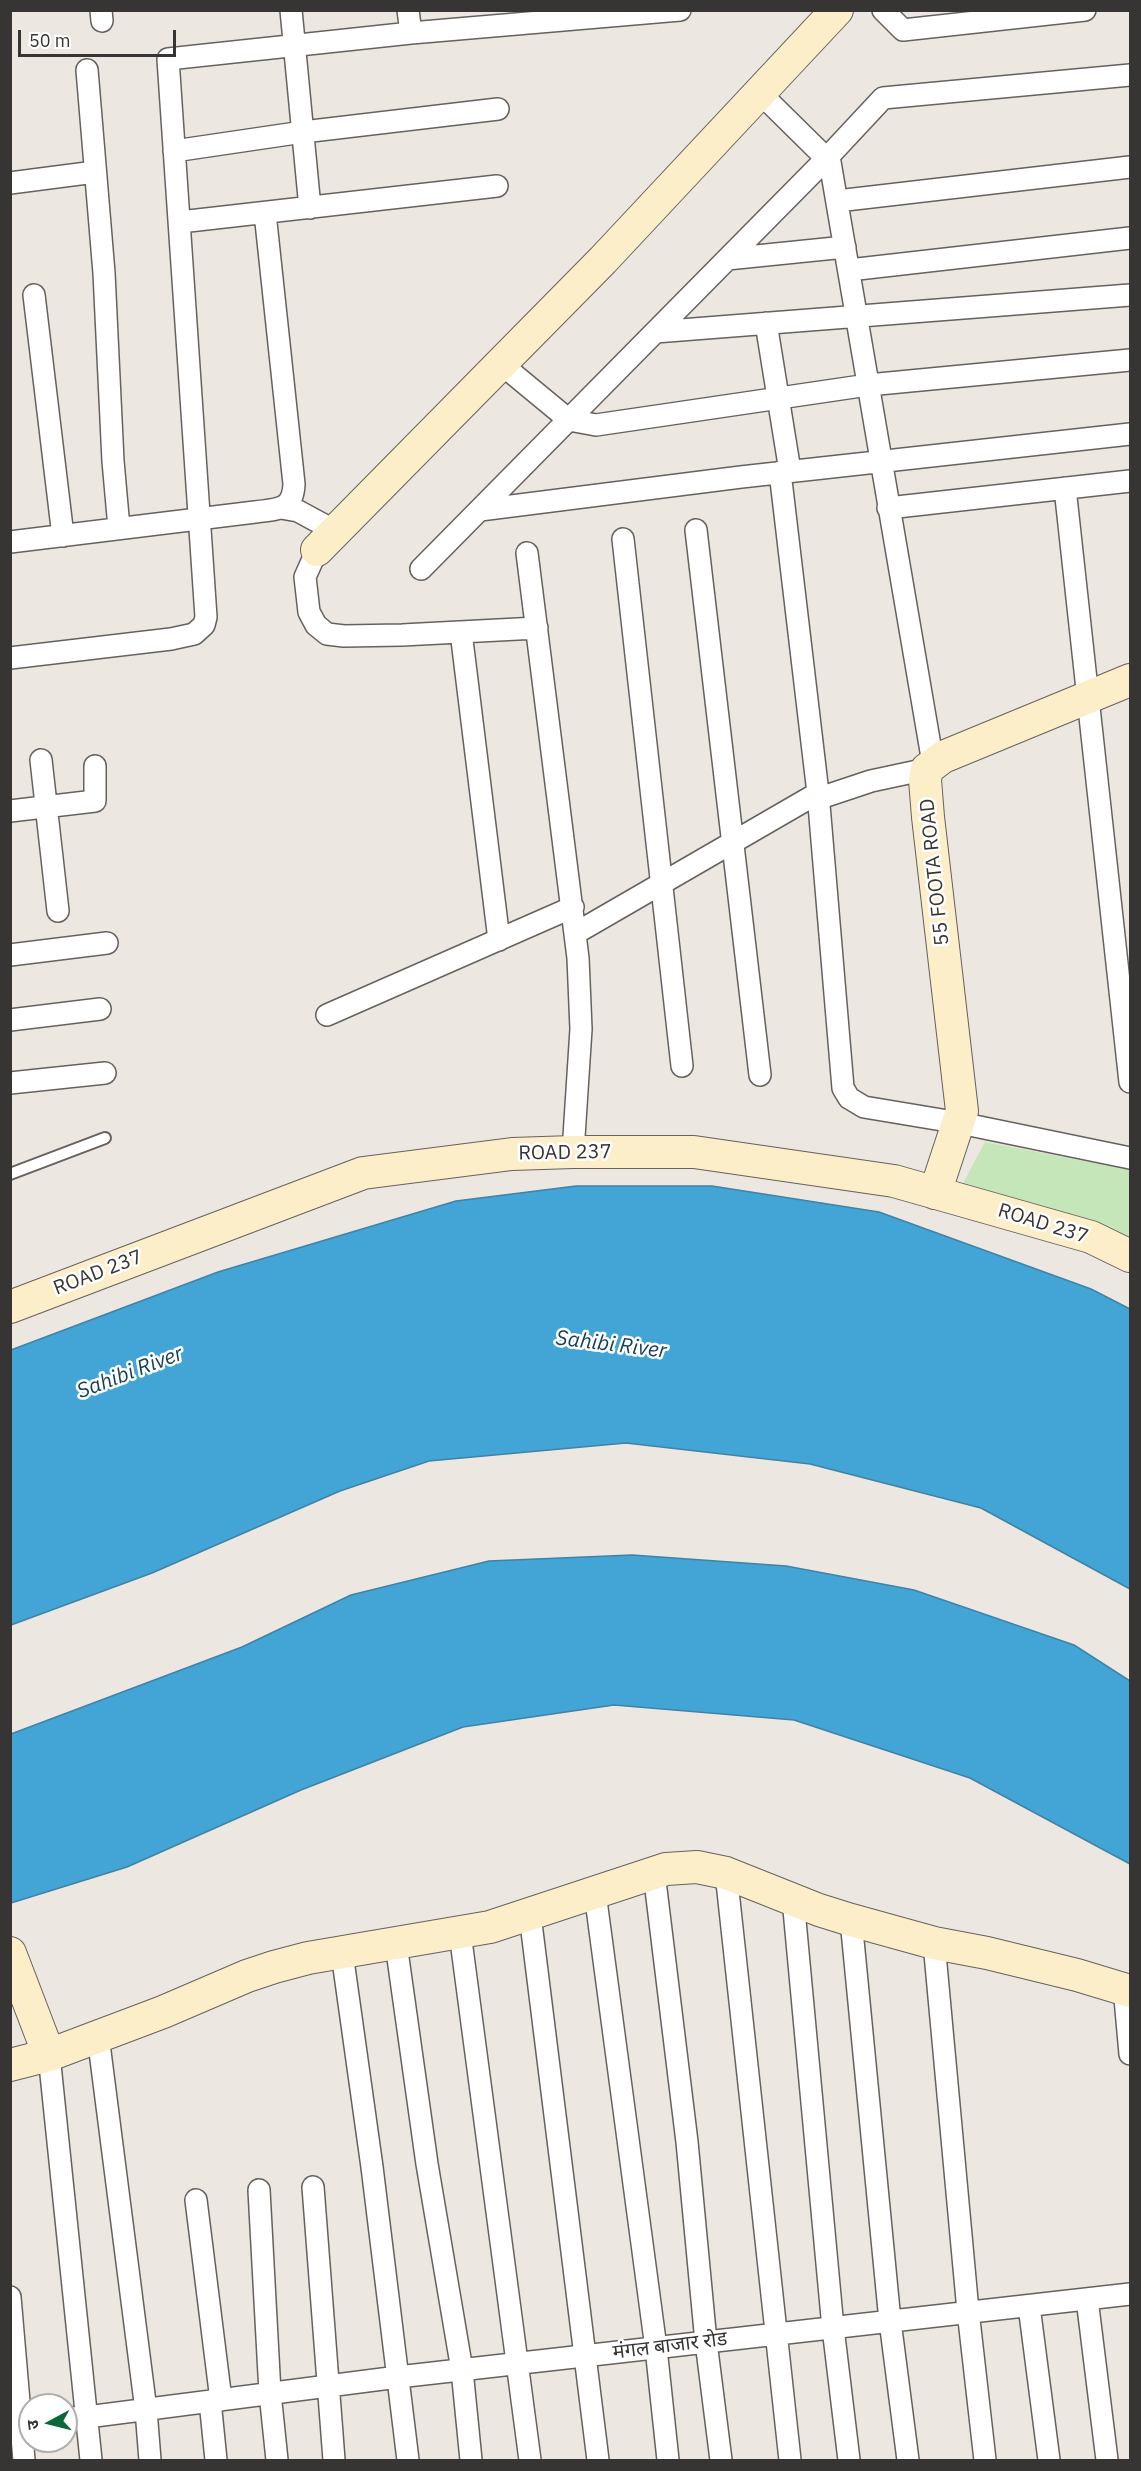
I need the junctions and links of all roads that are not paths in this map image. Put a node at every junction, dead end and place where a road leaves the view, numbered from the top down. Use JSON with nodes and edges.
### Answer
{"nodes":[{"id":1,"x":291,"y":10,"type":"edge"},
{"id":2,"x":408,"y":10,"type":"edge"},
{"id":3,"x":680,"y":10,"type":"edge"},
{"id":4,"x":837,"y":10,"type":"edge"},
{"id":5,"x":883,"y":10,"type":"edge"},
{"id":6,"x":1084,"y":10,"type":"edge"},
{"id":7,"x":612,"y":13,"type":"edge"},
{"id":8,"x":526,"y":17,"type":"edge"},
{"id":9,"x":411,"y":33,"type":"junction"},
{"id":10,"x":296,"y":45,"type":"junction"},
{"id":11,"x":87,"y":70,"type":"dead end"},
{"id":12,"x":1131,"y":75,"type":"edge"},
{"id":13,"x":760,"y":93,"type":"junction"},
{"id":14,"x":498,"y":109,"type":"dead end"},
{"id":15,"x":303,"y":132,"type":"junction"},
{"id":16,"x":174,"y":151,"type":"junction"},
{"id":17,"x":827,"y":158,"type":"junction"},
{"id":18,"x":1131,"y":167,"type":"edge"},
{"id":19,"x":96,"y":172,"type":"junction"},
{"id":20,"x":10,"y":183,"type":"edge"},
{"id":21,"x":497,"y":186,"type":"dead end"},
{"id":22,"x":837,"y":201,"type":"junction"},
{"id":23,"x":310,"y":208,"type":"junction"},
{"id":24,"x":265,"y":213,"type":"junction"},
{"id":25,"x":180,"y":222,"type":"junction"},
{"id":26,"x":1131,"y":238,"type":"edge"},
{"id":27,"x":845,"y":247,"type":"junction"},
{"id":28,"x":728,"y":259,"type":"junction"},
{"id":29,"x":849,"y":270,"type":"junction"},
{"id":30,"x":34,"y":295,"type":"dead end"},
{"id":31,"x":1131,"y":295,"type":"edge"},
{"id":32,"x":856,"y":315,"type":"junction"},
{"id":33,"x":766,"y":323,"type":"junction"},
{"id":34,"x":655,"y":332,"type":"junction"},
{"id":35,"x":1131,"y":360,"type":"edge"},
{"id":36,"x":500,"y":363,"type":"junction"},
{"id":37,"x":868,"y":385,"type":"junction"},
{"id":38,"x":778,"y":399,"type":"junction"},
{"id":39,"x":569,"y":420,"type":"junction"},
{"id":40,"x":1131,"y":434,"type":"edge"},
{"id":41,"x":880,"y":461,"type":"junction"},
{"id":42,"x":785,"y":472,"type":"junction"},
{"id":43,"x":1131,"y":481,"type":"edge"},
{"id":44,"x":1065,"y":488,"type":"junction"},
{"id":45,"x":281,"y":508,"type":"junction"},
{"id":46,"x":888,"y":508,"type":"junction"},
{"id":47,"x":480,"y":510,"type":"junction"},
{"id":48,"x":199,"y":519,"type":"junction"},
{"id":49,"x":119,"y":528,"type":"junction"},
{"id":50,"x":696,"y":530,"type":"dead end"},
{"id":51,"x":63,"y":536,"type":"junction"},
{"id":52,"x":623,"y":539,"type":"dead end"},
{"id":53,"x":326,"y":541,"type":"junction"},
{"id":54,"x":10,"y":542,"type":"edge"},
{"id":55,"x":527,"y":553,"type":"dead end"},
{"id":56,"x":421,"y":569,"type":"dead end"},
{"id":57,"x":537,"y":628,"type":"junction"},
{"id":58,"x":461,"y":632,"type":"junction"},
{"id":59,"x":10,"y":657,"type":"edge"},
{"id":60,"x":1131,"y":680,"type":"edge"},
{"id":61,"x":1088,"y":696,"type":"junction"},
{"id":62,"x":40,"y":760,"type":"dead end"},
{"id":63,"x":95,"y":766,"type":"dead end"},
{"id":64,"x":930,"y":766,"type":"junction"},
{"id":65,"x":817,"y":796,"type":"junction"},
{"id":66,"x":45,"y":807,"type":"junction"},
{"id":67,"x":10,"y":811,"type":"edge"},
{"id":68,"x":733,"y":842,"type":"junction"},
{"id":69,"x":661,"y":883,"type":"junction"},
{"id":70,"x":573,"y":907,"type":"junction"},
{"id":71,"x":58,"y":911,"type":"dead end"},
{"id":72,"x":576,"y":933,"type":"junction"},
{"id":73,"x":500,"y":939,"type":"junction"},
{"id":74,"x":107,"y":943,"type":"dead end"},
{"id":75,"x":10,"y":955,"type":"edge"},
{"id":76,"x":100,"y":1009,"type":"dead end"},
{"id":77,"x":327,"y":1015,"type":"dead end"},
{"id":78,"x":10,"y":1020,"type":"edge"},
{"id":79,"x":682,"y":1066,"type":"dead end"},
{"id":80,"x":105,"y":1073,"type":"dead end"},
{"id":81,"x":760,"y":1075,"type":"dead end"},
{"id":82,"x":1131,"y":1082,"type":"edge"},
{"id":83,"x":10,"y":1083,"type":"edge"},
{"id":84,"x":960,"y":1123,"type":"junction"},
{"id":85,"x":105,"y":1138,"type":"dead end"},
{"id":86,"x":573,"y":1152,"type":"junction"},
{"id":87,"x":1131,"y":1158,"type":"edge"},
{"id":88,"x":10,"y":1174,"type":"edge"},
{"id":89,"x":935,"y":1193,"type":"junction"},
{"id":90,"x":1131,"y":1256,"type":"edge"},
{"id":91,"x":10,"y":1307,"type":"edge"},
{"id":92,"x":654,"y":1873,"type":"junction"},
{"id":93,"x":726,"y":1873,"type":"junction"},
{"id":94,"x":595,"y":1893,"type":"junction"},
{"id":95,"x":793,"y":1899,"type":"junction"},
{"id":96,"x":530,"y":1915,"type":"junction"},
{"id":97,"x":850,"y":1920,"type":"junction"},
{"id":98,"x":460,"y":1933,"type":"junction"},
{"id":99,"x":934,"y":1943,"type":"junction"},
{"id":100,"x":396,"y":1944,"type":"junction"},
{"id":101,"x":10,"y":1953,"type":"edge"},
{"id":102,"x":342,"y":1953,"type":"junction"},
{"id":103,"x":1127,"y":1989,"type":"edge"},
{"id":104,"x":98,"y":2036,"type":"junction"},
{"id":105,"x":1131,"y":2054,"type":"edge"},
{"id":106,"x":49,"y":2055,"type":"junction"},
{"id":107,"x":10,"y":2065,"type":"edge"},
{"id":108,"x":312,"y":2187,"type":"dead end"},
{"id":109,"x":259,"y":2190,"type":"dead end"},
{"id":110,"x":196,"y":2200,"type":"dead end"},
{"id":111,"x":1131,"y":2294,"type":"edge"},
{"id":112,"x":10,"y":2297,"type":"edge"},
{"id":113,"x":1087,"y":2299,"type":"junction"},
{"id":114,"x":1029,"y":2306,"type":"junction"},
{"id":115,"x":968,"y":2312,"type":"junction"},
{"id":116,"x":890,"y":2321,"type":"junction"},
{"id":117,"x":833,"y":2328,"type":"junction"},
{"id":118,"x":775,"y":2334,"type":"junction"},
{"id":119,"x":706,"y":2342,"type":"junction"},
{"id":120,"x":656,"y":2348,"type":"junction"},
{"id":121,"x":585,"y":2356,"type":"junction"},
{"id":122,"x":518,"y":2364,"type":"junction"},
{"id":123,"x":462,"y":2370,"type":"junction"},
{"id":124,"x":398,"y":2377,"type":"junction"},
{"id":125,"x":327,"y":2386,"type":"junction"},
{"id":126,"x":270,"y":2393,"type":"junction"},
{"id":127,"x":18,"y":2395,"type":"edge"},
{"id":128,"x":216,"y":2401,"type":"junction"},
{"id":129,"x":146,"y":2410,"type":"junction"},
{"id":130,"x":78,"y":2417,"type":"edge"},
{"id":131,"x":87,"y":2417,"type":"junction"},
{"id":132,"x":91,"y":2460,"type":"edge"},
{"id":133,"x":150,"y":2460,"type":"edge"},
{"id":134,"x":216,"y":2460,"type":"edge"},
{"id":135,"x":277,"y":2460,"type":"edge"},
{"id":136,"x":334,"y":2460,"type":"edge"},
{"id":137,"x":408,"y":2460,"type":"edge"},
{"id":138,"x":471,"y":2460,"type":"edge"},
{"id":139,"x":530,"y":2460,"type":"edge"},
{"id":140,"x":598,"y":2460,"type":"edge"},
{"id":141,"x":668,"y":2460,"type":"edge"},
{"id":142,"x":721,"y":2460,"type":"edge"},
{"id":143,"x":790,"y":2460,"type":"edge"},
{"id":144,"x":849,"y":2460,"type":"edge"},
{"id":145,"x":908,"y":2460,"type":"edge"},
{"id":146,"x":985,"y":2460,"type":"edge"},
{"id":147,"x":1049,"y":2460,"type":"edge"},
{"id":148,"x":1107,"y":2460,"type":"edge"}],
"edges":[{"from":1,"to":10,"type":"street"},
{"from":2,"to":9,"type":"street"},
{"from":3,"to":7,"type":"street"},
{"from":4,"to":13,"type":"street"},
{"from":5,"to":6,"type":"street"},
{"from":7,"to":8,"type":"street"},
{"from":8,"to":9,"type":"street"},
{"from":9,"to":10,"type":"street"},
{"from":10,"to":15,"type":"street"},
{"from":10,"to":16,"type":"street"},
{"from":11,"to":19,"type":"street"},
{"from":12,"to":17,"type":"street"},
{"from":13,"to":17,"type":"street"},
{"from":13,"to":36,"type":"street"},
{"from":14,"to":15,"type":"street"},
{"from":15,"to":16,"type":"street"},
{"from":15,"to":23,"type":"street"},
{"from":16,"to":25,"type":"street"},
{"from":17,"to":22,"type":"street"},
{"from":17,"to":28,"type":"street"},
{"from":18,"to":22,"type":"street"},
{"from":19,"to":20,"type":"street"},
{"from":19,"to":49,"type":"street"},
{"from":21,"to":23,"type":"street"},
{"from":22,"to":27,"type":"street"},
{"from":23,"to":24,"type":"street"},
{"from":24,"to":25,"type":"street"},
{"from":24,"to":45,"type":"street"},
{"from":25,"to":48,"type":"street"},
{"from":26,"to":29,"type":"street"},
{"from":27,"to":28,"type":"street"},
{"from":27,"to":29,"type":"street"},
{"from":28,"to":34,"type":"street"},
{"from":29,"to":32,"type":"street"},
{"from":30,"to":51,"type":"street"},
{"from":31,"to":32,"type":"street"},
{"from":32,"to":33,"type":"street"},
{"from":32,"to":37,"type":"street"},
{"from":33,"to":34,"type":"street"},
{"from":33,"to":38,"type":"street"},
{"from":34,"to":39,"type":"street"},
{"from":35,"to":37,"type":"street"},
{"from":36,"to":39,"type":"street"},
{"from":36,"to":53,"type":"street"},
{"from":37,"to":38,"type":"street"},
{"from":37,"to":41,"type":"street"},
{"from":38,"to":39,"type":"street"},
{"from":38,"to":42,"type":"street"},
{"from":39,"to":47,"type":"street"},
{"from":40,"to":41,"type":"street"},
{"from":41,"to":42,"type":"street"},
{"from":41,"to":46,"type":"street"},
{"from":42,"to":47,"type":"street"},
{"from":42,"to":65,"type":"street"},
{"from":43,"to":44,"type":"street"},
{"from":44,"to":46,"type":"street"},
{"from":44,"to":61,"type":"street"},
{"from":45,"to":48,"type":"street"},
{"from":45,"to":53,"type":"street"},
{"from":46,"to":64,"type":"street"},
{"from":47,"to":56,"type":"street"},
{"from":48,"to":49,"type":"street"},
{"from":48,"to":59,"type":"street"},
{"from":49,"to":51,"type":"street"},
{"from":50,"to":68,"type":"street"},
{"from":51,"to":54,"type":"street"},
{"from":52,"to":69,"type":"street"},
{"from":53,"to":58,"type":"street"},
{"from":55,"to":57,"type":"street"},
{"from":57,"to":58,"type":"street"},
{"from":57,"to":70,"type":"street"},
{"from":58,"to":73,"type":"street"},
{"from":60,"to":61,"type":"street"},
{"from":61,"to":64,"type":"street"},
{"from":61,"to":82,"type":"street"},
{"from":62,"to":66,"type":"street"},
{"from":63,"to":66,"type":"street"},
{"from":64,"to":65,"type":"street"},
{"from":64,"to":84,"type":"street","name":"55 FOOTA ROAD"},
{"from":65,"to":68,"type":"street"},
{"from":65,"to":84,"type":"street"},
{"from":66,"to":67,"type":"street"},
{"from":66,"to":71,"type":"street"},
{"from":68,"to":69,"type":"street"},
{"from":68,"to":81,"type":"street"},
{"from":69,"to":72,"type":"street"},
{"from":69,"to":79,"type":"street"},
{"from":70,"to":72,"type":"street"},
{"from":70,"to":73,"type":"street"},
{"from":72,"to":86,"type":"street"},
{"from":73,"to":77,"type":"street"},
{"from":74,"to":75,"type":"street"},
{"from":76,"to":78,"type":"street"},
{"from":80,"to":83,"type":"street"},
{"from":84,"to":87,"type":"street"},
{"from":84,"to":89,"type":"street","name":"55 FOOTA ROAD"},
{"from":85,"to":88,"type":"lane"},
{"from":86,"to":89,"type":"street","name":"ROAD 237"},
{"from":86,"to":91,"type":"street","name":"ROAD 237"},
{"from":89,"to":90,"type":"street","name":"ROAD 237"},
{"from":92,"to":93,"type":"street"},
{"from":92,"to":94,"type":"street"},
{"from":92,"to":119,"type":"street"},
{"from":93,"to":95,"type":"street"},
{"from":93,"to":118,"type":"street"},
{"from":94,"to":96,"type":"street"},
{"from":94,"to":120,"type":"street"},
{"from":95,"to":97,"type":"street"},
{"from":95,"to":117,"type":"street"},
{"from":96,"to":98,"type":"street"},
{"from":96,"to":121,"type":"street"},
{"from":97,"to":99,"type":"street"},
{"from":97,"to":116,"type":"street"},
{"from":98,"to":100,"type":"street"},
{"from":98,"to":122,"type":"street"},
{"from":99,"to":103,"type":"street"},
{"from":99,"to":115,"type":"street"},
{"from":100,"to":102,"type":"street"},
{"from":100,"to":123,"type":"street"},
{"from":101,"to":106,"type":"street"},
{"from":102,"to":104,"type":"street"},
{"from":102,"to":124,"type":"street"},
{"from":103,"to":105,"type":"street"},
{"from":104,"to":106,"type":"street"},
{"from":104,"to":129,"type":"street"},
{"from":106,"to":107,"type":"street"},
{"from":106,"to":131,"type":"street"},
{"from":108,"to":125,"type":"street"},
{"from":109,"to":126,"type":"street"},
{"from":110,"to":128,"type":"street"},
{"from":111,"to":113,"type":"street","name":"मंगल बाजार रोड"},
{"from":112,"to":127,"type":"street"},
{"from":113,"to":114,"type":"street","name":"मंगल बाजार रोड"},
{"from":113,"to":148,"type":"street"},
{"from":114,"to":115,"type":"street","name":"मंगल बाजार रोड"},
{"from":114,"to":147,"type":"street"},
{"from":115,"to":116,"type":"street","name":"मंगल बाजार रोड"},
{"from":115,"to":146,"type":"street"},
{"from":116,"to":117,"type":"street","name":"मंगल बाजार रोड"},
{"from":116,"to":145,"type":"street"},
{"from":117,"to":118,"type":"street","name":"मंगल बाजार रोड"},
{"from":117,"to":144,"type":"street"},
{"from":118,"to":119,"type":"street","name":"मंगल बाजार रोड"},
{"from":118,"to":143,"type":"street"},
{"from":119,"to":120,"type":"street","name":"मंगल बाजार रोड"},
{"from":119,"to":142,"type":"street"},
{"from":120,"to":121,"type":"street","name":"मंगल बाजार रोड"},
{"from":120,"to":141,"type":"street"},
{"from":121,"to":122,"type":"street","name":"मंगल बाजार रोड"},
{"from":121,"to":140,"type":"street"},
{"from":122,"to":123,"type":"street","name":"मंगल बाजार रोड"},
{"from":122,"to":139,"type":"street"},
{"from":123,"to":124,"type":"street","name":"मंगल बाजार रोड"},
{"from":123,"to":138,"type":"street"},
{"from":124,"to":125,"type":"street","name":"मंगल बाजार रोड"},
{"from":124,"to":137,"type":"street"},
{"from":125,"to":126,"type":"street","name":"मंगल बाजार रोड"},
{"from":125,"to":136,"type":"street"},
{"from":126,"to":128,"type":"street","name":"मंगल बाजार रोड"},
{"from":126,"to":135,"type":"street"},
{"from":128,"to":129,"type":"street","name":"मंगल बाजार रोड"},
{"from":128,"to":134,"type":"street"},
{"from":129,"to":131,"type":"street","name":"मंगल बाजार रोड"},
{"from":129,"to":133,"type":"street"},
{"from":130,"to":131,"type":"street","name":"मंगल बाजार रोड"},
{"from":131,"to":132,"type":"street"}]}
